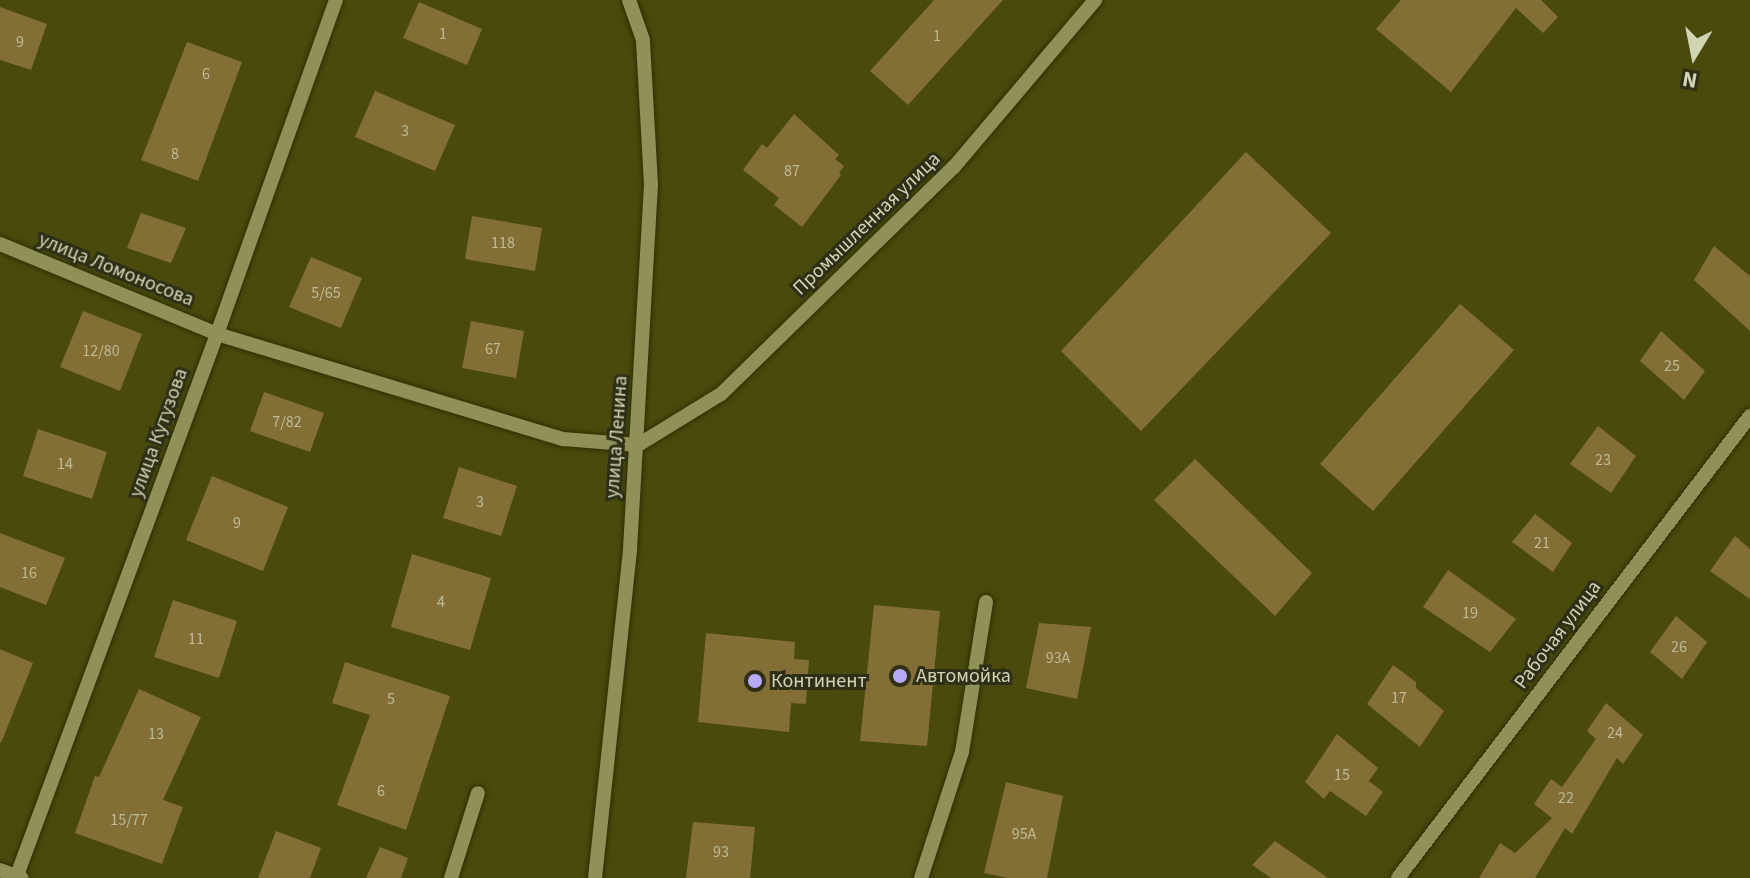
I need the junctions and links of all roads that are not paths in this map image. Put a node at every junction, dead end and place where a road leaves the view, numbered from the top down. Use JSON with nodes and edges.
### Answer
{"nodes":[{"id":1,"x":336,"y":0,"type":"edge"},
{"id":2,"x":629,"y":0,"type":"edge"},
{"id":3,"x":1095,"y":0,"type":"edge"},
{"id":4,"x":0,"y":244,"type":"edge"},
{"id":5,"x":217,"y":334,"type":"junction"},
{"id":6,"x":1750,"y":416,"type":"edge"},
{"id":7,"x":638,"y":445,"type":"junction"},
{"id":8,"x":986,"y":602,"type":"dead end"},
{"id":9,"x":478,"y":793,"type":"dead end"},
{"id":10,"x":0,"y":870,"type":"edge"},
{"id":11,"x":18,"y":877,"type":"edge"},
{"id":12,"x":451,"y":878,"type":"edge"},
{"id":13,"x":595,"y":878,"type":"edge"},
{"id":14,"x":921,"y":878,"type":"edge"},
{"id":15,"x":1398,"y":878,"type":"edge"}],
"edges":[{"from":1,"to":5,"type":"street","name":"улица Кутузова"},
{"from":2,"to":7,"type":"street","name":"улица Ленина"},
{"from":3,"to":7,"type":"street","name":"Промышленная улица"},
{"from":4,"to":5,"type":"street","name":"улица Ломоносова"},
{"from":5,"to":7,"type":"street","name":"улица Ломоносова"},
{"from":5,"to":11,"type":"street","name":"улица Кутузова"},
{"from":6,"to":15,"type":"street","name":"Рабочая улица"},
{"from":7,"to":13,"type":"street","name":"улица Ленина"},
{"from":8,"to":14,"type":"street"},
{"from":9,"to":12,"type":"street"},
{"from":10,"to":11,"type":"street"}]}
